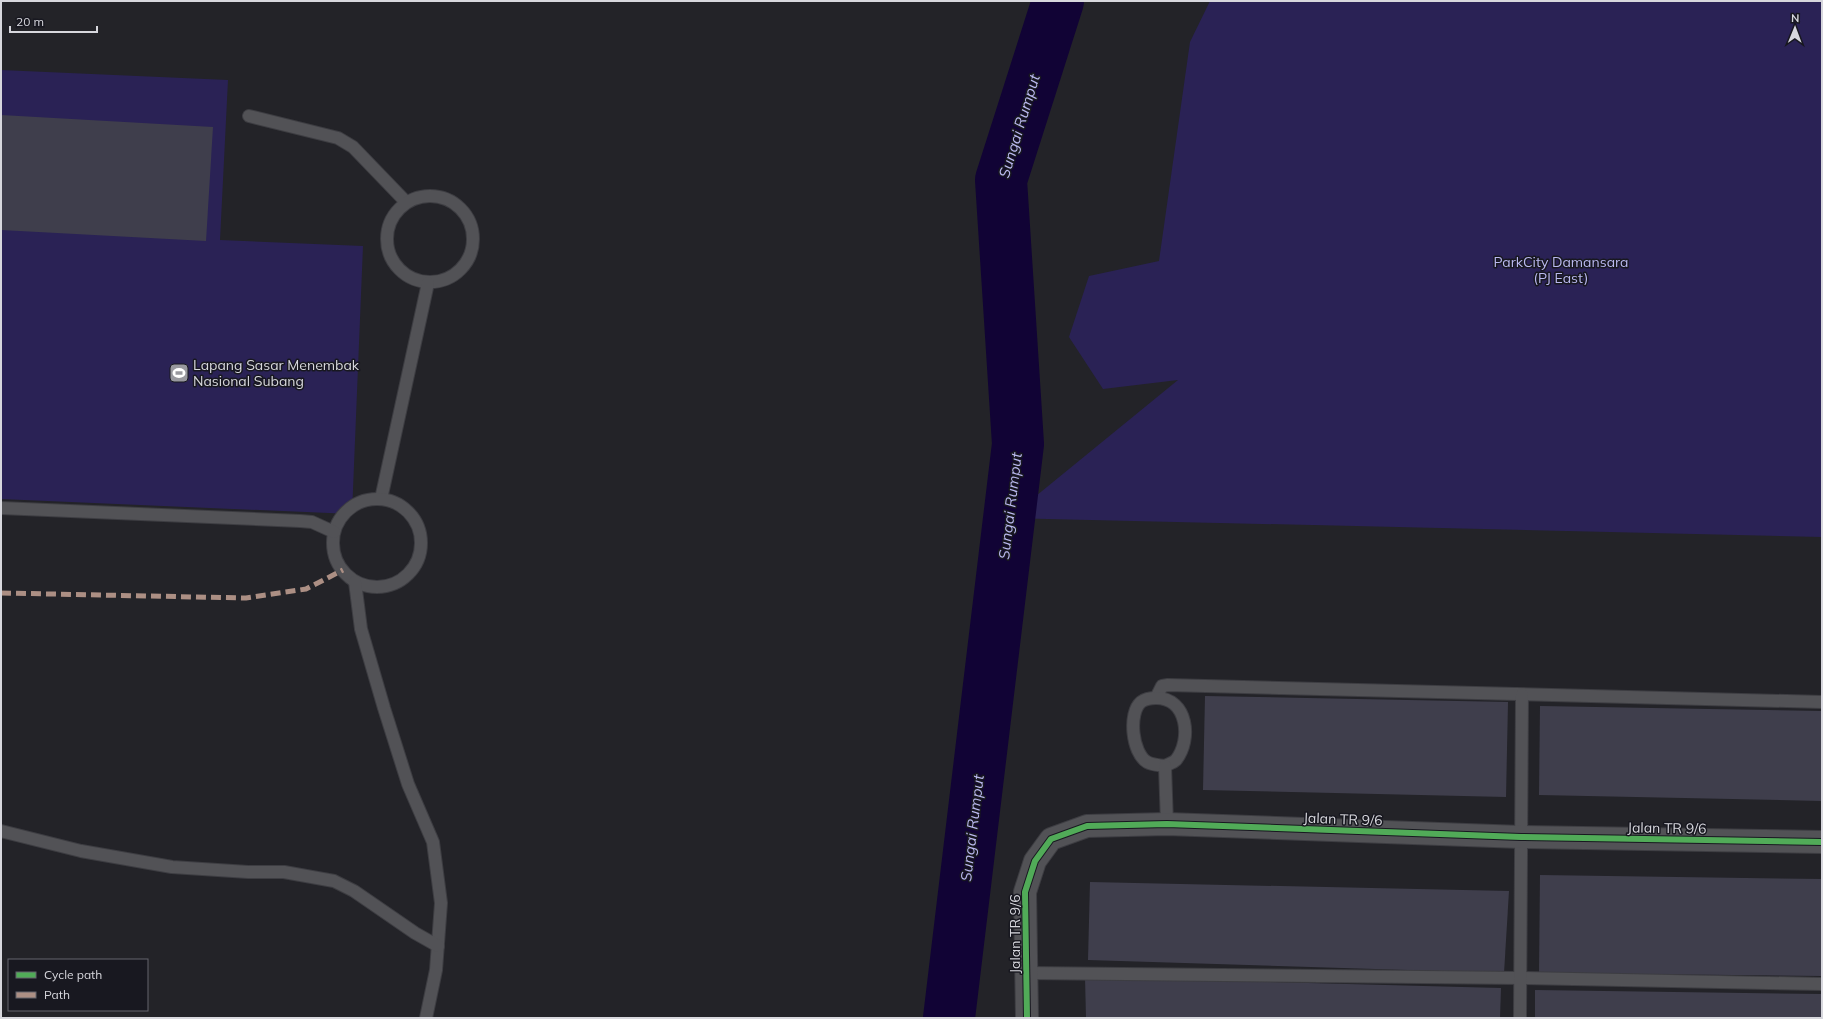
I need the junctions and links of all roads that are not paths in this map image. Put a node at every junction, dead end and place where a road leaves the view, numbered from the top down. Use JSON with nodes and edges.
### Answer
{"nodes":[{"id":1,"x":249,"y":116,"type":"dead end"},
{"id":2,"x":406,"y":202,"type":"junction"},
{"id":3,"x":428,"y":283,"type":"junction"},
{"id":4,"x":380,"y":499,"type":"junction"},
{"id":5,"x":1,"y":508,"type":"edge"},
{"id":6,"x":334,"y":532,"type":"junction"},
{"id":7,"x":355,"y":582,"type":"junction"},
{"id":8,"x":1522,"y":695,"type":"junction"},
{"id":9,"x":1156,"y":698,"type":"junction"},
{"id":10,"x":1822,"y":702,"type":"edge"},
{"id":11,"x":1165,"y":766,"type":"junction"},
{"id":12,"x":1167,"y":824,"type":"junction"},
{"id":13,"x":1,"y":831,"type":"edge"},
{"id":14,"x":1521,"y":838,"type":"junction"},
{"id":15,"x":1822,"y":842,"type":"edge"},
{"id":16,"x":438,"y":946,"type":"junction"},
{"id":17,"x":1026,"y":973,"type":"junction"},
{"id":18,"x":1520,"y":978,"type":"junction"},
{"id":19,"x":1822,"y":984,"type":"edge"},
{"id":20,"x":426,"y":1018,"type":"edge"},
{"id":21,"x":1027,"y":1018,"type":"edge"},
{"id":22,"x":1520,"y":1018,"type":"edge"}],
"edges":[{"from":1,"to":2,"type":"lane"},
{"from":2,"to":3,"type":"lane"},
{"from":2,"to":3,"type":"lane"},
{"from":3,"to":4,"type":"lane"},
{"from":4,"to":6,"type":"lane"},
{"from":4,"to":7,"type":"lane"},
{"from":5,"to":6,"type":"lane"},
{"from":6,"to":7,"type":"lane"},
{"from":7,"to":16,"type":"lane"},
{"from":8,"to":9,"type":"lane"},
{"from":8,"to":10,"type":"lane"},
{"from":8,"to":14,"type":"lane"},
{"from":9,"to":11,"type":"lane"},
{"from":9,"to":11,"type":"lane"},
{"from":11,"to":12,"type":"lane"},
{"from":12,"to":14,"type":"street","name":"Jalan TR 9/6"},
{"from":12,"to":17,"type":"street","name":"Jalan TR 9/6"},
{"from":13,"to":16,"type":"lane"},
{"from":14,"to":15,"type":"street","name":"Jalan TR 9/6"},
{"from":14,"to":18,"type":"lane"},
{"from":16,"to":20,"type":"lane"},
{"from":17,"to":18,"type":"lane"},
{"from":17,"to":21,"type":"street","name":"Jalan TR 9/6"},
{"from":18,"to":19,"type":"lane"},
{"from":18,"to":22,"type":"lane"}]}
